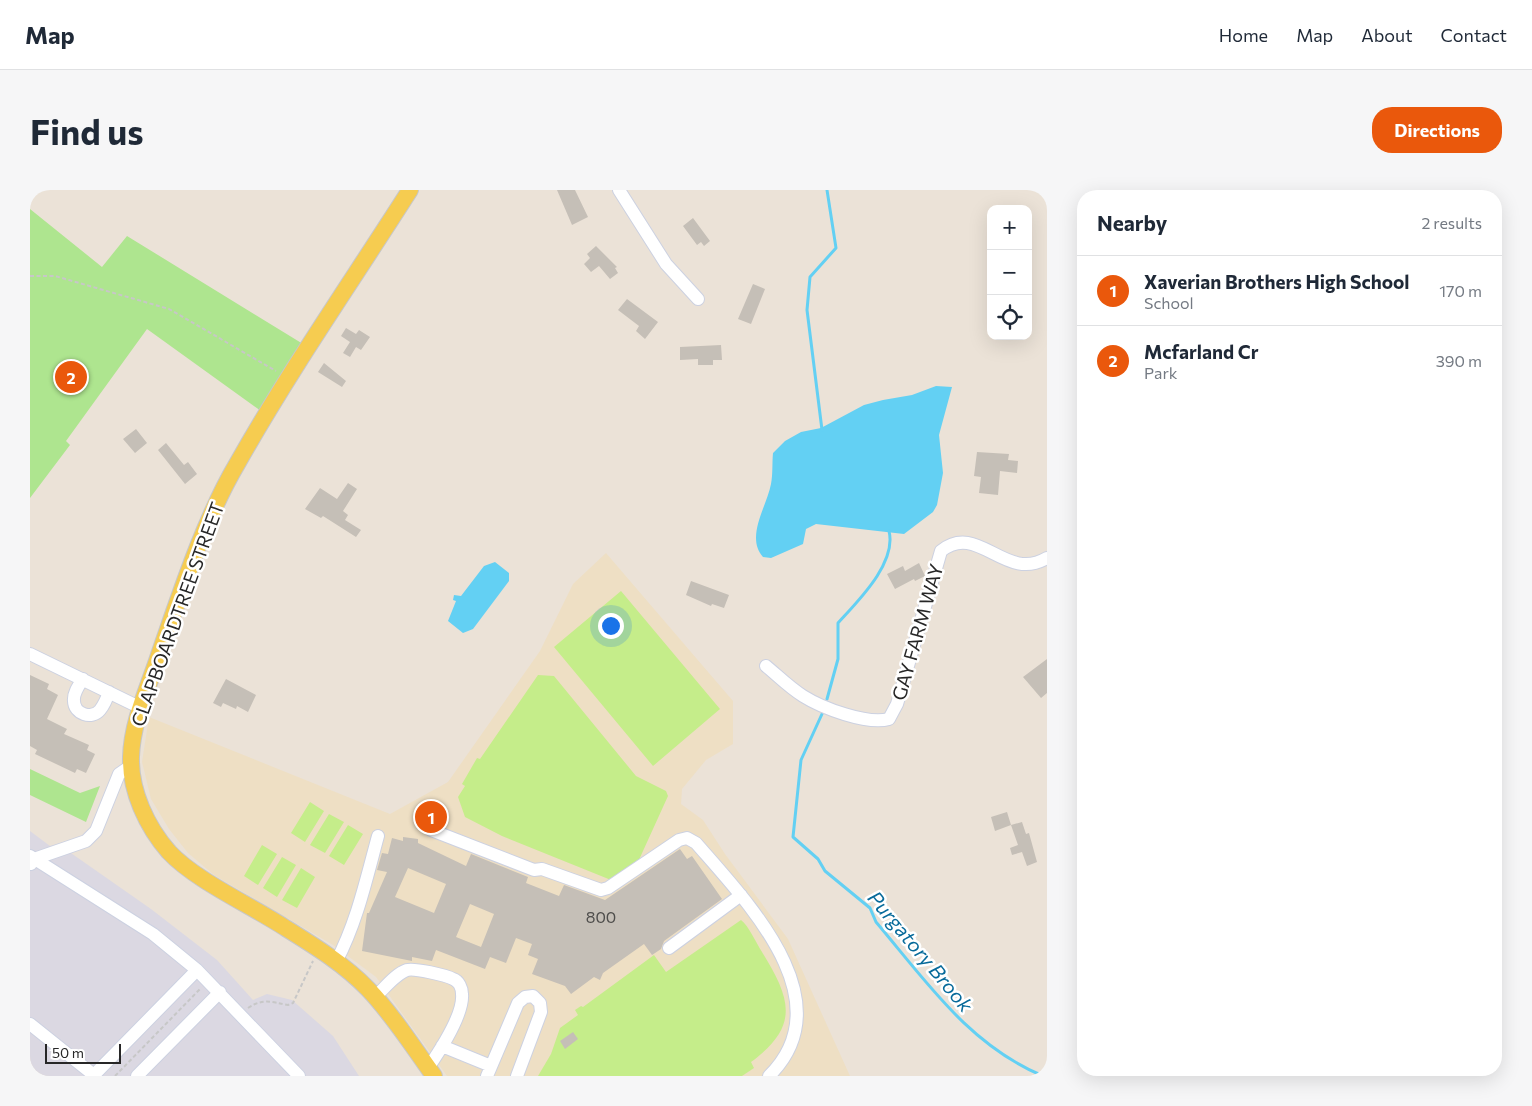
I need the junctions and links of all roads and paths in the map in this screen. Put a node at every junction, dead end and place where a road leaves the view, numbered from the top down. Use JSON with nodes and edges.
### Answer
{"nodes":[{"id":1,"x":410,"y":190,"type":"edge"},
{"id":2,"x":619,"y":190,"type":"edge"},
{"id":3,"x":30,"y":276,"type":"edge"},
{"id":4,"x":698,"y":299,"type":"dead end"},
{"id":5,"x":289,"y":379,"type":"junction"},
{"id":6,"x":1047,"y":558,"type":"edge"},
{"id":7,"x":30,"y":654,"type":"edge"},
{"id":8,"x":766,"y":666,"type":"dead end"},
{"id":9,"x":83,"y":679,"type":"junction"},
{"id":10,"x":110,"y":692,"type":"junction"},
{"id":11,"x":141,"y":708,"type":"junction"},
{"id":12,"x":132,"y":765,"type":"junction"},
{"id":13,"x":431,"y":830,"type":"dead end"},
{"id":14,"x":378,"y":836,"type":"dead end"},
{"id":15,"x":31,"y":860,"type":"edge"},
{"id":16,"x":741,"y":895,"type":"junction"},
{"id":17,"x":669,"y":948,"type":"dead end"},
{"id":18,"x":320,"y":951,"type":"junction"},
{"id":19,"x":336,"y":962,"type":"junction"},
{"id":20,"x":197,"y":970,"type":"junction"},
{"id":21,"x":208,"y":980,"type":"junction"},
{"id":22,"x":220,"y":992,"type":"junction"},
{"id":23,"x":375,"y":997,"type":"junction"},
{"id":24,"x":240,"y":1015,"type":"junction"},
{"id":25,"x":30,"y":1024,"type":"edge"},
{"id":26,"x":442,"y":1046,"type":"junction"},
{"id":27,"x":489,"y":1071,"type":"edge"},
{"id":28,"x":431,"y":1072,"type":"edge"},
{"id":29,"x":94,"y":1076,"type":"edge"},
{"id":30,"x":115,"y":1076,"type":"edge"},
{"id":31,"x":137,"y":1076,"type":"edge"},
{"id":32,"x":299,"y":1076,"type":"edge"},
{"id":33,"x":517,"y":1076,"type":"edge"},
{"id":34,"x":769,"y":1076,"type":"edge"}],
"edges":[{"from":1,"to":5,"type":"main road","name":"CLAPBOARDTREE STREET"},
{"from":2,"to":4,"type":"street"},
{"from":3,"to":5,"type":"path"},
{"from":5,"to":11,"type":"main road","name":"CLAPBOARDTREE STREET"},
{"from":6,"to":8,"type":"street","name":"GAY FARM WAY"},
{"from":7,"to":9,"type":"street"},
{"from":9,"to":10,"type":"street"},
{"from":9,"to":10,"type":"street"},
{"from":10,"to":11,"type":"street"},
{"from":11,"to":12,"type":"main road","name":"CLAPBOARDTREE STREET"},
{"from":12,"to":15,"type":"street"},
{"from":12,"to":18,"type":"main road","name":"CLAPBOARDTREE STREET"},
{"from":13,"to":16,"type":"street"},
{"from":14,"to":19,"type":"street"},
{"from":15,"to":20,"type":"street"},
{"from":16,"to":17,"type":"street"},
{"from":16,"to":34,"type":"street"},
{"from":18,"to":19,"type":"main road","name":"CLAPBOARDTREE STREET"},
{"from":18,"to":24,"type":"path"},
{"from":19,"to":23,"type":"main road","name":"CLAPBOARDTREE STREET"},
{"from":20,"to":21,"type":"street"},
{"from":20,"to":29,"type":"street"},
{"from":21,"to":22,"type":"street"},
{"from":21,"to":30,"type":"path"},
{"from":22,"to":24,"type":"street"},
{"from":22,"to":31,"type":"street"},
{"from":23,"to":26,"type":"street"},
{"from":23,"to":28,"type":"main road","name":"CLAPBOARDTREE STREET"},
{"from":24,"to":32,"type":"street"},
{"from":25,"to":29,"type":"street"},
{"from":26,"to":27,"type":"street"},
{"from":26,"to":28,"type":"street"},
{"from":27,"to":33,"type":"street"}]}
